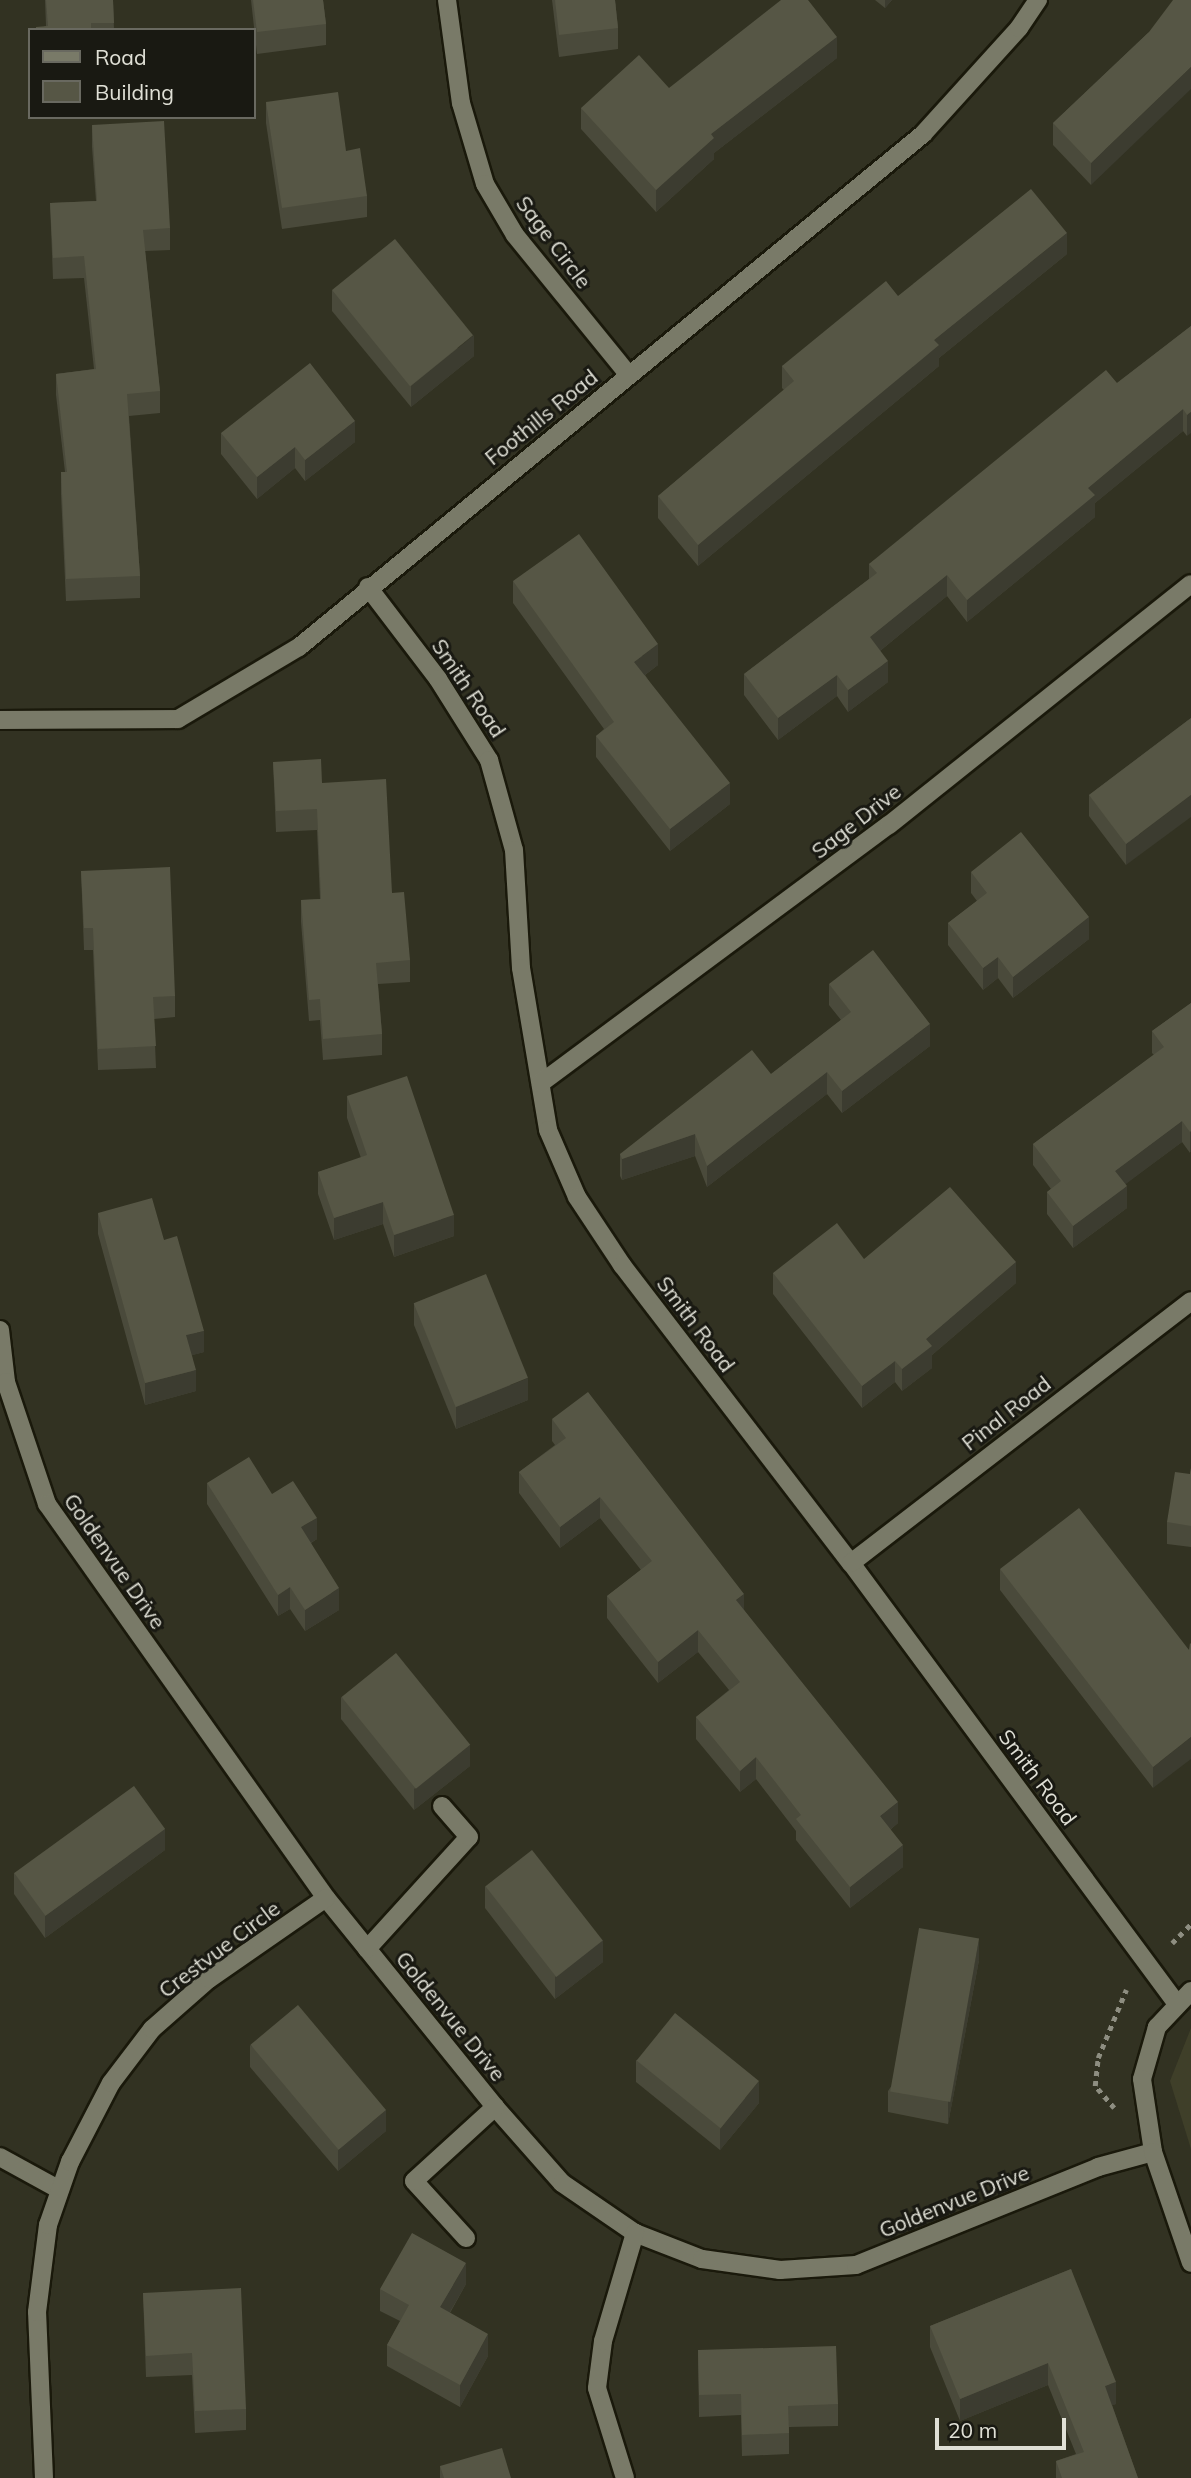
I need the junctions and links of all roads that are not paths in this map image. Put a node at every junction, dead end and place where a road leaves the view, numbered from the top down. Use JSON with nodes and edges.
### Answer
{"nodes":[{"id":1,"x":447,"y":0,"type":"edge"},
{"id":2,"x":1038,"y":0,"type":"edge"},
{"id":3,"x":628,"y":374,"type":"junction"},
{"id":4,"x":1191,"y":584,"type":"edge"},
{"id":5,"x":368,"y":587,"type":"junction"},
{"id":6,"x":0,"y":720,"type":"edge"},
{"id":7,"x":541,"y":1083,"type":"junction"},
{"id":8,"x":1191,"y":1301,"type":"edge"},
{"id":9,"x":0,"y":1330,"type":"edge"},
{"id":10,"x":851,"y":1563,"type":"junction"},
{"id":11,"x":442,"y":1806,"type":"dead end"},
{"id":12,"x":326,"y":1898,"type":"junction"},
{"id":13,"x":368,"y":1949,"type":"junction"},
{"id":14,"x":1191,"y":1991,"type":"edge"},
{"id":15,"x":1177,"y":2004,"type":"junction"},
{"id":16,"x":495,"y":2107,"type":"junction"},
{"id":17,"x":1153,"y":2152,"type":"junction"},
{"id":18,"x":0,"y":2157,"type":"edge"},
{"id":19,"x":60,"y":2190,"type":"junction"},
{"id":20,"x":635,"y":2233,"type":"junction"},
{"id":21,"x":466,"y":2238,"type":"dead end"},
{"id":22,"x":1191,"y":2263,"type":"edge"},
{"id":23,"x":44,"y":2478,"type":"edge"},
{"id":24,"x":625,"y":2478,"type":"edge"}],
"edges":[{"from":1,"to":3,"type":"street","name":"Sage Circle"},
{"from":2,"to":3,"type":"street","name":"Foothills Road"},
{"from":3,"to":5,"type":"street","name":"Foothills Road"},
{"from":4,"to":7,"type":"street","name":"Sage Drive"},
{"from":5,"to":6,"type":"street","name":"Foothills Road"},
{"from":5,"to":7,"type":"street","name":"Smith Road"},
{"from":7,"to":10,"type":"street","name":"Smith Road"},
{"from":8,"to":10,"type":"street","name":"Pinal Road"},
{"from":9,"to":12,"type":"street","name":"Goldenvue Drive"},
{"from":10,"to":15,"type":"street","name":"Smith Road"},
{"from":11,"to":13,"type":"street"},
{"from":12,"to":13,"type":"street","name":"Goldenvue Drive"},
{"from":12,"to":19,"type":"street","name":"Crestvue Circle"},
{"from":13,"to":16,"type":"street","name":"Goldenvue Drive"},
{"from":14,"to":15,"type":"street"},
{"from":15,"to":17,"type":"street"},
{"from":16,"to":20,"type":"street","name":"Goldenvue Drive"},
{"from":16,"to":21,"type":"street"},
{"from":17,"to":20,"type":"street","name":"Goldenvue Drive"},
{"from":17,"to":22,"type":"street"},
{"from":18,"to":19,"type":"street"},
{"from":19,"to":23,"type":"street","name":"Crestvue Circle"},
{"from":20,"to":24,"type":"street"}]}
